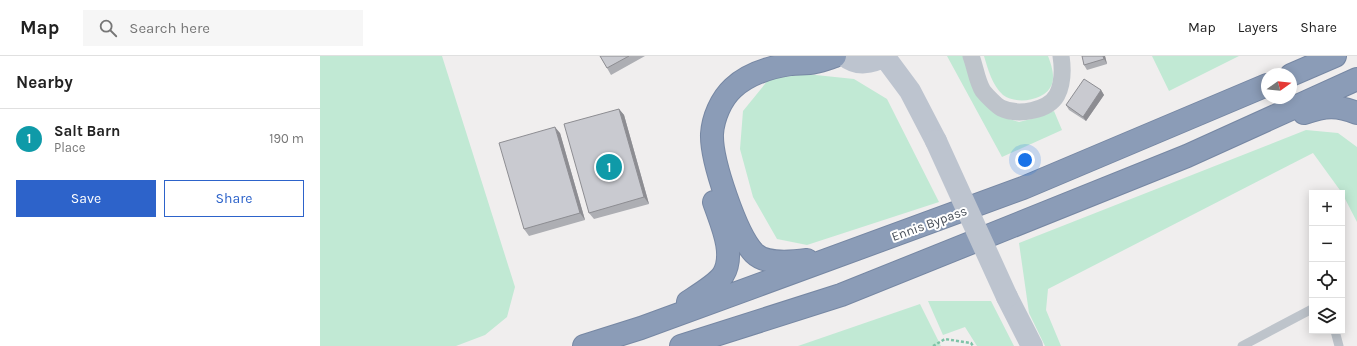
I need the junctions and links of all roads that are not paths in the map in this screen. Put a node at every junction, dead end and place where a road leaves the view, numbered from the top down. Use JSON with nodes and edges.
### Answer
{"nodes":[{"id":1,"x":767,"y":56,"type":"edge"},
{"id":2,"x":836,"y":56,"type":"edge"},
{"id":3,"x":845,"y":56,"type":"edge"},
{"id":4,"x":884,"y":56,"type":"edge"},
{"id":5,"x":971,"y":56,"type":"edge"},
{"id":6,"x":1061,"y":56,"type":"edge"},
{"id":7,"x":1335,"y":56,"type":"edge"},
{"id":8,"x":1297,"y":72,"type":"edge"},
{"id":9,"x":1357,"y":79,"type":"edge"},
{"id":10,"x":1261,"y":88,"type":"edge"},
{"id":11,"x":1357,"y":113,"type":"edge"},
{"id":12,"x":1187,"y":156,"type":"junction"},
{"id":13,"x":840,"y":255,"type":"junction"},
{"id":14,"x":1309,"y":311,"type":"edge"},
{"id":15,"x":642,"y":328,"type":"junction"},
{"id":16,"x":1336,"y":334,"type":"edge"},
{"id":17,"x":584,"y":346,"type":"edge"},
{"id":18,"x":681,"y":346,"type":"edge"},
{"id":19,"x":1032,"y":346,"type":"edge"},
{"id":20,"x":1242,"y":346,"type":"edge"},
{"id":21,"x":1339,"y":346,"type":"edge"}],
"edges":[{"from":1,"to":15,"type":"highway"},
{"from":2,"to":13,"type":"highway"},
{"from":3,"to":4,"type":"main road"},
{"from":4,"to":19,"type":"main road","bridge":true},
{"from":5,"to":6,"type":"street"},
{"from":7,"to":8,"type":"highway"},
{"from":9,"to":12,"type":"highway"},
{"from":10,"to":13,"type":"highway","name":"Ennis Bypass"},
{"from":11,"to":12,"type":"highway"},
{"from":12,"to":18,"type":"highway"},
{"from":13,"to":15,"type":"highway","name":"Ennis Bypass"},
{"from":14,"to":20,"type":"lane"},
{"from":15,"to":17,"type":"highway","name":"Ennis Bypass"},
{"from":16,"to":21,"type":"lane"}]}
